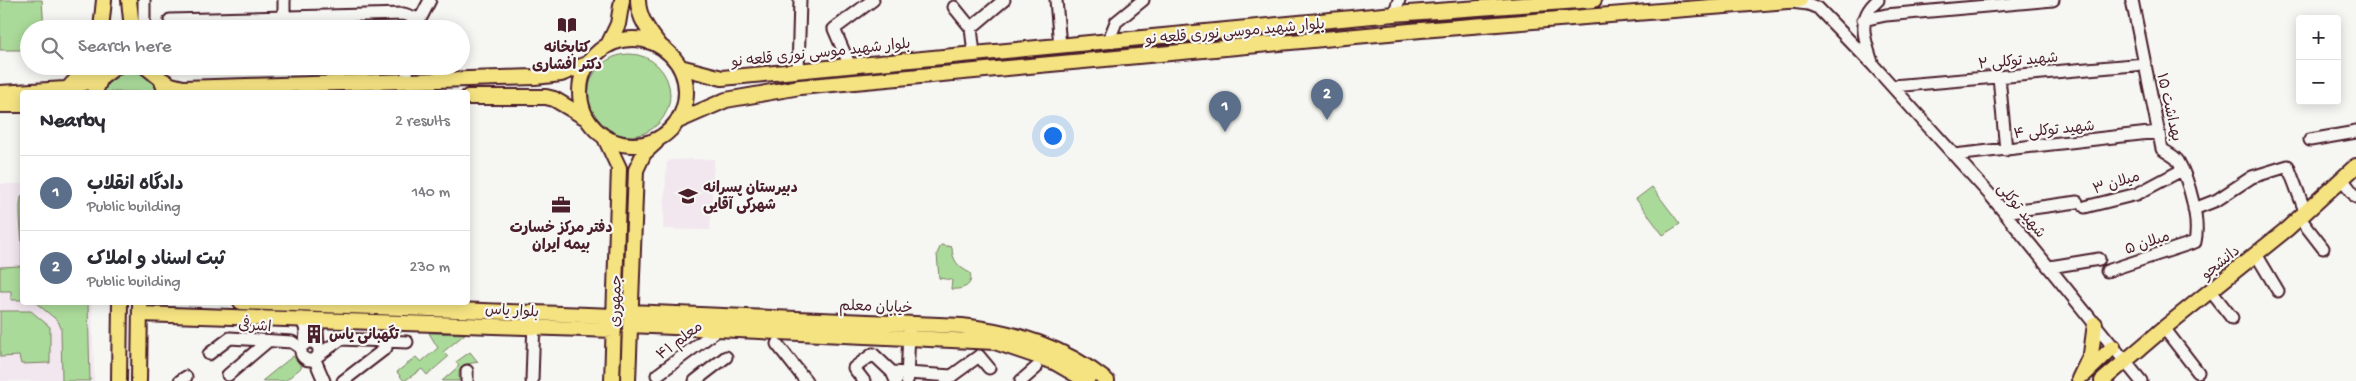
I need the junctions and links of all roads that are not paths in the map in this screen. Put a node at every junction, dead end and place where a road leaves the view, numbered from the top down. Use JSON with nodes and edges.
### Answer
{"nodes":[{"id":1,"x":105,"y":0,"type":"edge"},
{"id":2,"x":129,"y":0,"type":"edge"},
{"id":3,"x":144,"y":0,"type":"edge"},
{"id":4,"x":284,"y":0,"type":"edge"},
{"id":5,"x":430,"y":0,"type":"edge"},
{"id":6,"x":622,"y":0,"type":"edge"},
{"id":7,"x":638,"y":0,"type":"edge"},
{"id":8,"x":800,"y":0,"type":"edge"},
{"id":9,"x":873,"y":0,"type":"edge"},
{"id":10,"x":1004,"y":0,"type":"edge"},
{"id":11,"x":1056,"y":0,"type":"edge"},
{"id":12,"x":1143,"y":0,"type":"edge"},
{"id":13,"x":1399,"y":0,"type":"edge"},
{"id":14,"x":1594,"y":0,"type":"edge"},
{"id":15,"x":1878,"y":0,"type":"edge"},
{"id":16,"x":2053,"y":0,"type":"edge"},
{"id":17,"x":2132,"y":0,"type":"edge"},
{"id":18,"x":1793,"y":1,"type":"edge"},
{"id":19,"x":954,"y":7,"type":"dead end"},
{"id":20,"x":1394,"y":14,"type":"junction"},
{"id":21,"x":102,"y":20,"type":"edge"},
{"id":22,"x":106,"y":20,"type":"edge"},
{"id":23,"x":131,"y":20,"type":"edge"},
{"id":24,"x":144,"y":20,"type":"edge"},
{"id":25,"x":284,"y":20,"type":"edge"},
{"id":26,"x":324,"y":20,"type":"edge"},
{"id":27,"x":412,"y":20,"type":"edge"},
{"id":28,"x":419,"y":20,"type":"edge"},
{"id":29,"x":1862,"y":20,"type":"junction"},
{"id":30,"x":971,"y":28,"type":"junction"},
{"id":31,"x":1108,"y":42,"type":"junction"},
{"id":32,"x":608,"y":45,"type":"junction"},
{"id":33,"x":1060,"y":46,"type":"junction"},
{"id":34,"x":661,"y":47,"type":"junction"},
{"id":35,"x":974,"y":54,"type":"junction"},
{"id":36,"x":587,"y":64,"type":"junction"},
{"id":37,"x":2145,"y":64,"type":"junction"},
{"id":38,"x":1873,"y":65,"type":"junction"},
{"id":39,"x":850,"y":66,"type":"junction"},
{"id":40,"x":680,"y":67,"type":"junction"},
{"id":41,"x":798,"y":71,"type":"junction"},
{"id":42,"x":83,"y":75,"type":"edge"},
{"id":43,"x":98,"y":75,"type":"edge"},
{"id":44,"x":106,"y":75,"type":"edge"},
{"id":45,"x":156,"y":75,"type":"edge"},
{"id":46,"x":407,"y":75,"type":"edge"},
{"id":47,"x":1999,"y":77,"type":"junction"},
{"id":48,"x":722,"y":78,"type":"junction"},
{"id":49,"x":161,"y":79,"type":"junction"},
{"id":50,"x":406,"y":82,"type":"junction"},
{"id":51,"x":1893,"y":86,"type":"junction"},
{"id":52,"x":65,"y":89,"type":"junction"},
{"id":53,"x":49,"y":90,"type":"edge"},
{"id":54,"x":96,"y":90,"type":"edge"},
{"id":55,"x":165,"y":90,"type":"edge"},
{"id":56,"x":20,"y":92,"type":"edge"},
{"id":57,"x":0,"y":93,"type":"edge"},
{"id":58,"x":470,"y":97,"type":"edge"},
{"id":59,"x":726,"y":100,"type":"junction"},
{"id":60,"x":0,"y":105,"type":"edge"},
{"id":61,"x":20,"y":105,"type":"edge"},
{"id":62,"x":586,"y":118,"type":"junction"},
{"id":63,"x":678,"y":121,"type":"junction"},
{"id":64,"x":2158,"y":132,"type":"junction"},
{"id":65,"x":2356,"y":132,"type":"edge"},
{"id":66,"x":604,"y":138,"type":"junction"},
{"id":67,"x":658,"y":140,"type":"junction"},
{"id":68,"x":2310,"y":140,"type":"dead end"},
{"id":69,"x":2006,"y":150,"type":"junction"},
{"id":70,"x":1954,"y":155,"type":"junction"},
{"id":71,"x":2356,"y":166,"type":"edge"},
{"id":72,"x":2182,"y":170,"type":"junction"},
{"id":73,"x":2342,"y":179,"type":"junction"},
{"id":74,"x":2356,"y":197,"type":"edge"},
{"id":75,"x":2194,"y":209,"type":"junction"},
{"id":76,"x":2004,"y":212,"type":"junction"},
{"id":77,"x":2302,"y":214,"type":"junction"},
{"id":78,"x":2196,"y":242,"type":"joint"},
{"id":79,"x":2323,"y":248,"type":"dead end"},
{"id":80,"x":2256,"y":254,"type":"junction"},
{"id":81,"x":2099,"y":259,"type":"dead end"},
{"id":82,"x":2050,"y":267,"type":"junction"},
{"id":83,"x":2107,"y":271,"type":"dead end"},
{"id":84,"x":2210,"y":290,"type":"junction"},
{"id":85,"x":2278,"y":291,"type":"dead end"},
{"id":86,"x":120,"y":305,"type":"edge"},
{"id":87,"x":286,"y":305,"type":"edge"},
{"id":88,"x":140,"y":308,"type":"edge"},
{"id":89,"x":157,"y":308,"type":"edge"},
{"id":90,"x":301,"y":318,"type":"junction"},
{"id":91,"x":479,"y":318,"type":"junction"},
{"id":92,"x":630,"y":318,"type":"junction"},
{"id":93,"x":2232,"y":318,"type":"dead end"},
{"id":94,"x":320,"y":319,"type":"junction"},
{"id":95,"x":538,"y":320,"type":"junction"},
{"id":96,"x":614,"y":323,"type":"junction"},
{"id":97,"x":2095,"y":324,"type":"junction"},
{"id":98,"x":719,"y":328,"type":"junction"},
{"id":99,"x":2164,"y":328,"type":"junction"},
{"id":100,"x":909,"y":330,"type":"junction"},
{"id":101,"x":268,"y":341,"type":"junction"},
{"id":102,"x":381,"y":341,"type":"junction"},
{"id":103,"x":407,"y":342,"type":"dead end"},
{"id":104,"x":777,"y":344,"type":"dead end"},
{"id":105,"x":303,"y":346,"type":"junction"},
{"id":106,"x":2114,"y":348,"type":"junction"},
{"id":107,"x":210,"y":354,"type":"dead end"},
{"id":108,"x":317,"y":354,"type":"junction"},
{"id":109,"x":726,"y":357,"type":"dead end"},
{"id":110,"x":2124,"y":361,"type":"junction"},
{"id":111,"x":989,"y":368,"type":"dead end"},
{"id":112,"x":1036,"y":368,"type":"dead end"},
{"id":113,"x":2198,"y":372,"type":"dead end"},
{"id":114,"x":228,"y":375,"type":"dead end"},
{"id":115,"x":657,"y":375,"type":"dead end"},
{"id":116,"x":894,"y":377,"type":"edge"},
{"id":117,"x":907,"y":377,"type":"edge"},
{"id":118,"x":948,"y":378,"type":"edge"},
{"id":119,"x":2078,"y":380,"type":"edge"},
{"id":120,"x":119,"y":381,"type":"edge"},
{"id":121,"x":139,"y":381,"type":"edge"},
{"id":122,"x":323,"y":381,"type":"edge"},
{"id":123,"x":343,"y":381,"type":"edge"},
{"id":124,"x":532,"y":381,"type":"edge"},
{"id":125,"x":539,"y":381,"type":"edge"},
{"id":126,"x":612,"y":381,"type":"edge"},
{"id":127,"x":628,"y":381,"type":"edge"},
{"id":128,"x":695,"y":381,"type":"edge"},
{"id":129,"x":806,"y":381,"type":"edge"},
{"id":130,"x":864,"y":381,"type":"edge"},
{"id":131,"x":1021,"y":381,"type":"edge"},
{"id":132,"x":1087,"y":381,"type":"edge"},
{"id":133,"x":1107,"y":381,"type":"edge"},
{"id":134,"x":2102,"y":381,"type":"edge"},
{"id":135,"x":2140,"y":381,"type":"edge"}],
"edges":[{"from":1,"to":21,"type":"main road"},
{"from":1,"to":22,"type":"main road"},
{"from":2,"to":23,"type":"main road"},
{"from":3,"to":24,"type":"street"},
{"from":4,"to":25,"type":"street"},
{"from":5,"to":28,"type":"street"},
{"from":6,"to":32,"type":"main road"},
{"from":7,"to":34,"type":"main road"},
{"from":8,"to":41,"type":"street"},
{"from":9,"to":39,"type":"street"},
{"from":10,"to":30,"type":"street"},
{"from":11,"to":33,"type":"street"},
{"from":12,"to":31,"type":"street"},
{"from":13,"to":20,"type":"street"},
{"from":14,"to":20,"type":"main road","name":"بلوار شهید موسی نوری قلعه نو"},
{"from":15,"to":29,"type":"street"},
{"from":16,"to":29,"type":"street"},
{"from":17,"to":37,"type":"street","name":"بهداشت ۱۵"},
{"from":18,"to":38,"type":"street","name":"شهید توکلی"},
{"from":18,"to":59,"type":"main road","name":"بلوار شهید موسی نوری قلعه نو"},
{"from":19,"to":30,"type":"street"},
{"from":20,"to":31,"type":"main road","name":"بلوار شهید موسی نوری قلعه نو"},
{"from":26,"to":27,"type":"street"},
{"from":29,"to":38,"type":"street"},
{"from":30,"to":35,"type":"street"},
{"from":31,"to":33,"type":"main road","name":"بلوار شهید موسی نوری قلعه نو"},
{"from":32,"to":34,"type":"main road"},
{"from":32,"to":36,"type":"main road"},
{"from":33,"to":35,"type":"main road","name":"بلوار شهید موسی نوری قلعه نو"},
{"from":34,"to":40,"type":"main road"},
{"from":35,"to":39,"type":"main road","name":"بلوار شهید موسی نوری قلعه نو"},
{"from":36,"to":50,"type":"main road"},
{"from":36,"to":62,"type":"main road"},
{"from":37,"to":47,"type":"street","name":"شهید توکلی ۲"},
{"from":37,"to":64,"type":"street","name":"بهداشت ۱۵"},
{"from":38,"to":51,"type":"street","name":"شهید توکلی"},
{"from":39,"to":41,"type":"main road","name":"بلوار شهید موسی نوری قلعه نو"},
{"from":40,"to":48,"type":"main road","name":"بلوار شهید موسی نوری قلعه نو"},
{"from":40,"to":63,"type":"main road"},
{"from":41,"to":48,"type":"main road","name":"بلوار شهید موسی نوری قلعه نو"},
{"from":42,"to":52,"type":"main road"},
{"from":43,"to":52,"type":"main road"},
{"from":44,"to":54,"type":"main road"},
{"from":45,"to":49,"type":"main road"},
{"from":46,"to":50,"type":"street"},
{"from":47,"to":51,"type":"street","name":"شهید توکلی ۲"},
{"from":47,"to":69,"type":"street"},
{"from":48,"to":59,"type":"main road"},
{"from":49,"to":50,"type":"main road"},
{"from":49,"to":55,"type":"main road"},
{"from":51,"to":70,"type":"street","name":"شهید توکلی"},
{"from":52,"to":53,"type":"main road"},
{"from":56,"to":57,"type":"main road"},
{"from":58,"to":62,"type":"main road"},
{"from":59,"to":63,"type":"main road","name":"بلوار شهید موسی نوری قلعه نو"},
{"from":60,"to":61,"type":"main road"},
{"from":62,"to":66,"type":"main road"},
{"from":63,"to":67,"type":"main road"},
{"from":64,"to":69,"type":"street","name":"شهید توکلی ۴"},
{"from":64,"to":72,"type":"street","name":"بهداشت ۱۵"},
{"from":65,"to":68,"type":"street"},
{"from":66,"to":67,"type":"main road"},
{"from":66,"to":96,"type":"main road","name":"جمهوری"},
{"from":67,"to":92,"type":"main road","name":"جمهوری"},
{"from":69,"to":70,"type":"street","name":"شهید توکلی ۴"},
{"from":70,"to":76,"type":"street","name":"شهید توکلی"},
{"from":71,"to":73,"type":"main road","name":"دانشجو"},
{"from":72,"to":75,"type":"street","name":"بهداشت ۱۵"},
{"from":72,"to":76,"type":"street","name":"میلان ۳"},
{"from":73,"to":74,"type":"street"},
{"from":73,"to":77,"type":"main road","name":"دانشجو"},
{"from":75,"to":77,"type":"street"},
{"from":75,"to":78,"type":"street","name":"بهداشت ۱۵"},
{"from":76,"to":82,"type":"street","name":"شهید توکلی"},
{"from":77,"to":79,"type":"street"},
{"from":77,"to":80,"type":"main road","name":"دانشجو"},
{"from":78,"to":83,"type":"street","name":"میلان ۵"},
{"from":80,"to":84,"type":"main road","name":"دانشجو"},
{"from":80,"to":85,"type":"street"},
{"from":81,"to":82,"type":"street"},
{"from":82,"to":97,"type":"street","name":"شهید توکلی"},
{"from":84,"to":93,"type":"street"},
{"from":84,"to":99,"type":"main road","name":"دانشجو"},
{"from":86,"to":120,"type":"main road"},
{"from":87,"to":91,"type":"main road","name":"بلوار یاس"},
{"from":88,"to":89,"type":"main road","name":"بلوار یاس"},
{"from":88,"to":121,"type":"main road"},
{"from":89,"to":90,"type":"main road","name":"بلوار یاس"},
{"from":90,"to":94,"type":"main road","name":"بلوار یاس"},
{"from":90,"to":105,"type":"street"},
{"from":91,"to":94,"type":"main road","name":"بلوار یاس"},
{"from":91,"to":95,"type":"main road","name":"بلوار یاس"},
{"from":92,"to":98,"type":"main road","name":"خیابان معلم"},
{"from":92,"to":100,"type":"main road","name":"خیابان معلم"},
{"from":92,"to":127,"type":"main road","name":"جمهوری"},
{"from":94,"to":108,"type":"street"},
{"from":95,"to":96,"type":"main road","name":"بلوار یاس"},
{"from":95,"to":124,"type":"street"},
{"from":95,"to":125,"type":"street"},
{"from":96,"to":126,"type":"main road","name":"جمهوری"},
{"from":97,"to":106,"type":"street","name":"شهید توکلی"},
{"from":97,"to":119,"type":"main road"},
{"from":98,"to":100,"type":"main road","name":"خیابان معلم"},
{"from":98,"to":115,"type":"street","name":"معلم ۴۱"},
{"from":99,"to":110,"type":"main road","name":"دانشجو"},
{"from":99,"to":113,"type":"street"},
{"from":100,"to":117,"type":"street"},
{"from":100,"to":132,"type":"main road","name":"خیابان معلم"},
{"from":100,"to":133,"type":"main road","name":"خیابان معلم"},
{"from":101,"to":105,"type":"street","name":"اشرفی"},
{"from":101,"to":107,"type":"street","name":"اشرفی"},
{"from":101,"to":114,"type":"street"},
{"from":102,"to":103,"type":"street"},
{"from":102,"to":108,"type":"street"},
{"from":102,"to":123,"type":"street"},
{"from":104,"to":129,"type":"street"},
{"from":105,"to":108,"type":"street","name":"اشرفی"},
{"from":105,"to":108,"type":"street"},
{"from":106,"to":110,"type":"street","name":"شهید توکلی"},
{"from":106,"to":119,"type":"main road"},
{"from":108,"to":122,"type":"street"},
{"from":109,"to":128,"type":"street"},
{"from":110,"to":134,"type":"main road","name":"دانشجو"},
{"from":110,"to":135,"type":"street","name":"شهید توکلی"},
{"from":111,"to":118,"type":"street"},
{"from":112,"to":131,"type":"street"},
{"from":116,"to":117,"type":"street"},
{"from":116,"to":130,"type":"street"},
{"from":117,"to":118,"type":"street"}]}
